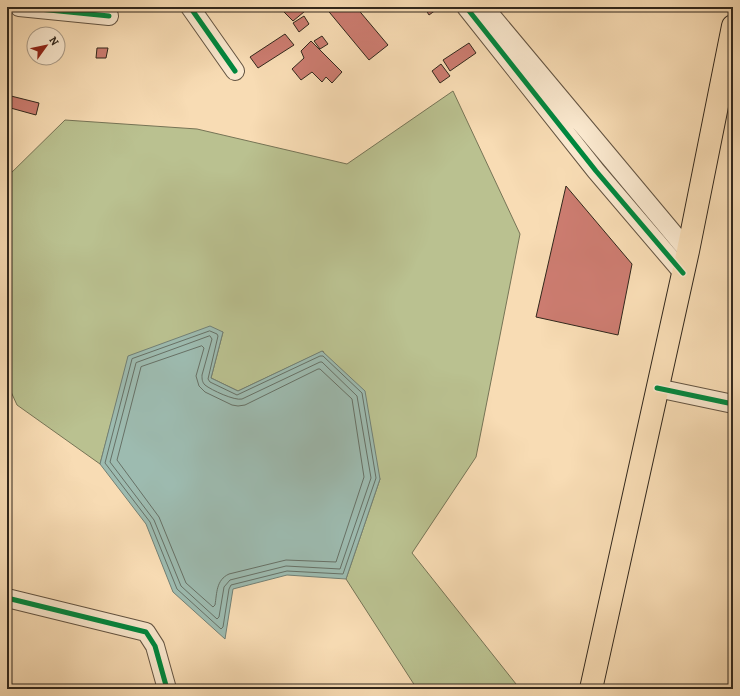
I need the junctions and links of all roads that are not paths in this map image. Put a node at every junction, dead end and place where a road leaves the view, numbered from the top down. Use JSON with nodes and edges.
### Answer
{"nodes":[{"id":1,"x":19,"y":7,"type":"edge"},
{"id":2,"x":190,"y":7,"type":"edge"},
{"id":3,"x":466,"y":7,"type":"edge"},
{"id":4,"x":484,"y":7,"type":"edge"},
{"id":5,"x":109,"y":16,"type":"dead end"},
{"id":6,"x":733,"y":26,"type":"edge"},
{"id":7,"x":235,"y":71,"type":"dead end"},
{"id":8,"x":688,"y":251,"type":"junction"},
{"id":9,"x":683,"y":273,"type":"junction"},
{"id":10,"x":658,"y":388,"type":"junction"},
{"id":11,"x":733,"y":404,"type":"edge"},
{"id":12,"x":7,"y":598,"type":"edge"},
{"id":13,"x":167,"y":689,"type":"edge"},
{"id":14,"x":591,"y":689,"type":"edge"}],
"edges":[{"from":1,"to":5,"type":"street"},
{"from":2,"to":7,"type":"street"},
{"from":3,"to":9,"type":"street"},
{"from":4,"to":8,"type":"street"},
{"from":6,"to":8,"type":"highway"},
{"from":8,"to":9,"type":"highway"},
{"from":9,"to":10,"type":"highway"},
{"from":10,"to":11,"type":"street"},
{"from":10,"to":14,"type":"highway"},
{"from":12,"to":13,"type":"street"}]}
